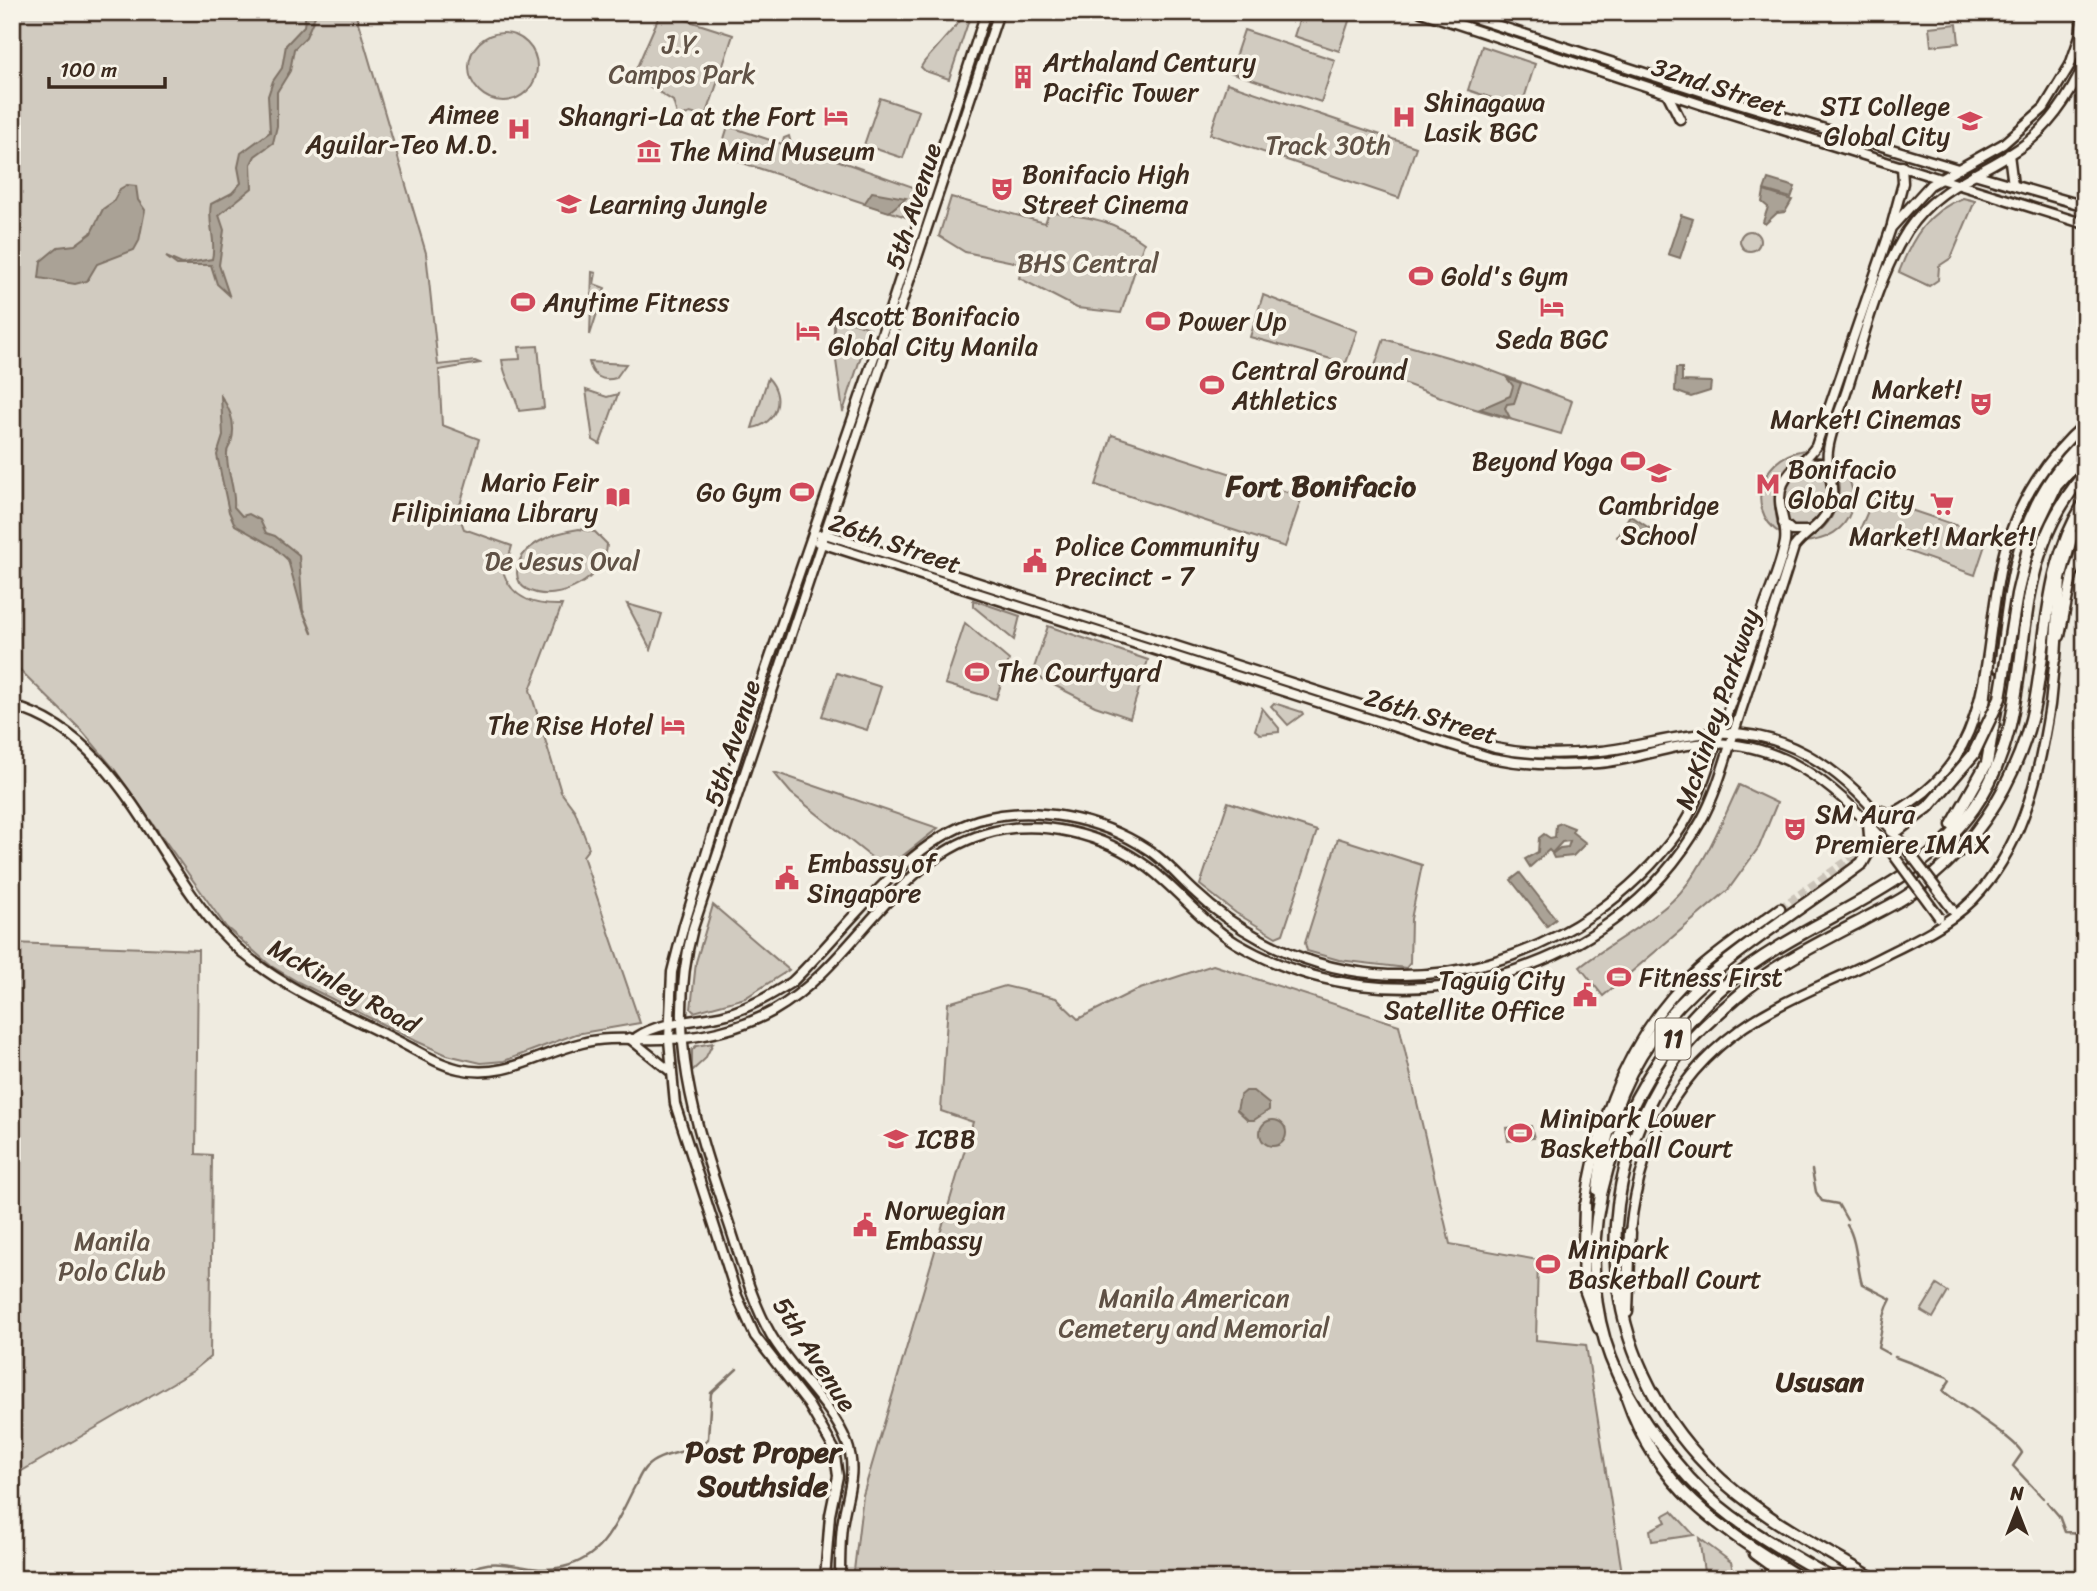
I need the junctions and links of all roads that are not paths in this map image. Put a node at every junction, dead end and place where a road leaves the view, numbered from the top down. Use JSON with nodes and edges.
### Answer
{"nodes":[{"id":1,"x":986,"y":12,"type":"edge"},
{"id":2,"x":999,"y":12,"type":"edge"},
{"id":3,"x":1421,"y":12,"type":"edge"},
{"id":4,"x":1456,"y":12,"type":"edge"},
{"id":5,"x":2083,"y":12,"type":"edge"},
{"id":6,"x":2085,"y":64,"type":"edge"},
{"id":7,"x":1666,"y":92,"type":"junction"},
{"id":8,"x":1680,"y":119,"type":"dead end"},
{"id":9,"x":2009,"y":154,"type":"junction"},
{"id":10,"x":1902,"y":166,"type":"junction"},
{"id":11,"x":1958,"y":169,"type":"junction"},
{"id":12,"x":1974,"y":174,"type":"junction"},
{"id":13,"x":1939,"y":178,"type":"junction"},
{"id":14,"x":1956,"y":182,"type":"junction"},
{"id":15,"x":2013,"y":185,"type":"junction"},
{"id":16,"x":2085,"y":206,"type":"edge"},
{"id":17,"x":2085,"y":223,"type":"edge"},
{"id":18,"x":1891,"y":228,"type":"junction"},
{"id":19,"x":2085,"y":425,"type":"edge"},
{"id":20,"x":2085,"y":440,"type":"edge"},
{"id":21,"x":2085,"y":453,"type":"edge"},
{"id":22,"x":1802,"y":462,"type":"junction"},
{"id":23,"x":1831,"y":471,"type":"junction"},
{"id":24,"x":2085,"y":473,"type":"edge"},
{"id":25,"x":2085,"y":502,"type":"edge"},
{"id":26,"x":2077,"y":514,"type":"junction"},
{"id":27,"x":1782,"y":522,"type":"junction"},
{"id":28,"x":1812,"y":530,"type":"junction"},
{"id":29,"x":825,"y":534,"type":"junction"},
{"id":30,"x":811,"y":538,"type":"junction"},
{"id":31,"x":2085,"y":538,"type":"edge"},
{"id":32,"x":822,"y":545,"type":"junction"},
{"id":33,"x":1989,"y":644,"type":"junction"},
{"id":34,"x":2055,"y":658,"type":"junction"},
{"id":35,"x":12,"y":706,"type":"edge"},
{"id":36,"x":1983,"y":725,"type":"dead end"},
{"id":37,"x":1720,"y":732,"type":"junction"},
{"id":38,"x":1734,"y":734,"type":"junction"},
{"id":39,"x":1716,"y":744,"type":"junction"},
{"id":40,"x":1731,"y":746,"type":"junction"},
{"id":41,"x":1873,"y":808,"type":"junction"},
{"id":42,"x":1869,"y":824,"type":"junction"},
{"id":43,"x":1896,"y":835,"type":"junction"},
{"id":44,"x":1931,"y":854,"type":"junction"},
{"id":45,"x":1780,"y":908,"type":"tunnel mouth"},
{"id":46,"x":1954,"y":911,"type":"junction"},
{"id":47,"x":1941,"y":920,"type":"junction"},
{"id":48,"x":681,"y":1023,"type":"junction"},
{"id":49,"x":669,"y":1025,"type":"junction"},
{"id":50,"x":633,"y":1037,"type":"junction"},
{"id":51,"x":681,"y":1038,"type":"junction"},
{"id":52,"x":669,"y":1040,"type":"junction"},
{"id":53,"x":670,"y":1071,"type":"junction"},
{"id":54,"x":1584,"y":1206,"type":"joint"},
{"id":55,"x":1594,"y":1232,"type":"junction"},
{"id":56,"x":1630,"y":1232,"type":"joint"},
{"id":57,"x":1626,"y":1334,"type":"junction"},
{"id":58,"x":1605,"y":1341,"type":"junction"},
{"id":59,"x":1620,"y":1376,"type":"junction"},
{"id":60,"x":1739,"y":1540,"type":"junction"},
{"id":61,"x":1869,"y":1577,"type":"edge"},
{"id":62,"x":825,"y":1579,"type":"edge"},
{"id":63,"x":840,"y":1579,"type":"edge"},
{"id":64,"x":1788,"y":1579,"type":"edge"},
{"id":65,"x":1802,"y":1579,"type":"edge"},
{"id":66,"x":1833,"y":1579,"type":"edge"}],
"edges":[{"from":1,"to":30,"type":"main road","name":"5th Avenue"},
{"from":2,"to":29,"type":"main road","name":"5th Avenue"},
{"from":3,"to":7,"type":"main road","name":"32nd Street"},
{"from":4,"to":11,"type":"main road","name":"32nd Street"},
{"from":5,"to":11,"type":"main road","name":"McKinley Parkway"},
{"from":6,"to":9,"type":"main road","name":"McKinley Parkway"},
{"from":7,"to":8,"type":"main road"},
{"from":7,"to":10,"type":"main road","name":"32nd Street"},
{"from":9,"to":12,"type":"main road","name":"McKinley Parkway"},
{"from":9,"to":15,"type":"main road"},
{"from":10,"to":13,"type":"main road","name":"32nd Street"},
{"from":10,"to":18,"type":"main road"},
{"from":11,"to":12,"type":"main road","name":"32nd Street"},
{"from":11,"to":13,"type":"main road","name":"McKinley Parkway"},
{"from":12,"to":14,"type":"main road","name":"McKinley Parkway"},
{"from":12,"to":15,"type":"main road","name":"32nd Street"},
{"from":13,"to":14,"type":"main road","name":"32nd Street"},
{"from":13,"to":18,"type":"main road","name":"McKinley Parkway"},
{"from":14,"to":17,"type":"main road","name":"32nd Street"},
{"from":14,"to":23,"type":"main road","name":"McKinley Parkway"},
{"from":15,"to":16,"type":"main road","name":"32nd Street"},
{"from":18,"to":22,"type":"main road","name":"McKinley Parkway"},
{"from":19,"to":33,"type":"main road"},
{"from":20,"to":44,"type":"main road"},
{"from":21,"to":43,"type":"main road","bridge":true},
{"from":22,"to":23,"type":"main road"},
{"from":22,"to":27,"type":"main road","name":"McKinley Parkway"},
{"from":23,"to":28,"type":"main road","name":"McKinley Parkway"},
{"from":24,"to":44,"type":"main road","number":"11"},
{"from":25,"to":26,"type":"main road","number":"11"},
{"from":26,"to":34,"type":"main road"},
{"from":26,"to":57,"type":"main road","number":"11"},
{"from":27,"to":28,"type":"main road"},
{"from":27,"to":37,"type":"main road","name":"McKinley Parkway"},
{"from":28,"to":38,"type":"main road","name":"McKinley Parkway"},
{"from":29,"to":30,"type":"main road","name":"26th Street"},
{"from":29,"to":32,"type":"main road","name":"5th Avenue"},
{"from":29,"to":37,"type":"main road","name":"26th Street"},
{"from":30,"to":32,"type":"main road","name":"26th Street"},
{"from":30,"to":49,"type":"main road","name":"5th Avenue"},
{"from":31,"to":34,"type":"main road"},
{"from":32,"to":39,"type":"main road","name":"26th Street"},
{"from":32,"to":48,"type":"main road","name":"5th Avenue"},
{"from":33,"to":36,"type":"main road"},
{"from":33,"to":41,"type":"main road"},
{"from":34,"to":46,"type":"main road"},
{"from":35,"to":50,"type":"main road","name":"McKinley Road"},
{"from":37,"to":38,"type":"main road","name":"26th Street"},
{"from":37,"to":39,"type":"main road","name":"McKinley Parkway"},
{"from":38,"to":40,"type":"main road","name":"McKinley Parkway"},
{"from":38,"to":41,"type":"main road","name":"26th Street"},
{"from":39,"to":40,"type":"main road","name":"26th Street"},
{"from":39,"to":48,"type":"main road","name":"McKinley Parkway"},
{"from":40,"to":42,"type":"main road","name":"26th Street"},
{"from":40,"to":51,"type":"main road","name":"McKinley Parkway"},
{"from":41,"to":43,"type":"main road","name":"26th Street"},
{"from":42,"to":47,"type":"main road","name":"26th Street","bridge":true},
{"from":42,"to":55,"type":"main road"},
{"from":43,"to":46,"type":"main road","name":"26th Street","bridge":true},
{"from":44,"to":55,"type":"main road","number":"11"},
{"from":45,"to":54,"type":"main road"},
{"from":46,"to":47,"type":"main road"},
{"from":47,"to":56,"type":"main road"},
{"from":48,"to":49,"type":"main road","name":"McKinley Parkway"},
{"from":48,"to":51,"type":"main road","name":"5th Avenue"},
{"from":49,"to":50,"type":"main road","name":"McKinley Road"},
{"from":49,"to":52,"type":"main road","name":"5th Avenue"},
{"from":50,"to":52,"type":"main road","name":"McKinley Road"},
{"from":50,"to":53,"type":"main road"},
{"from":51,"to":52,"type":"main road","name":"McKinley Road"},
{"from":51,"to":63,"type":"main road","name":"5th Avenue"},
{"from":52,"to":53,"type":"main road","name":"5th Avenue"},
{"from":53,"to":62,"type":"main road","name":"5th Avenue"},
{"from":54,"to":58,"type":"main road"},
{"from":55,"to":58,"type":"main road","number":"11"},
{"from":56,"to":57,"type":"main road"},
{"from":57,"to":61,"type":"main road","number":"11"},
{"from":58,"to":59,"type":"main road","number":"11"},
{"from":59,"to":60,"type":"main road"},
{"from":59,"to":66,"type":"main road","number":"11"},
{"from":60,"to":64,"type":"main road"},
{"from":60,"to":65,"type":"main road"}]}
